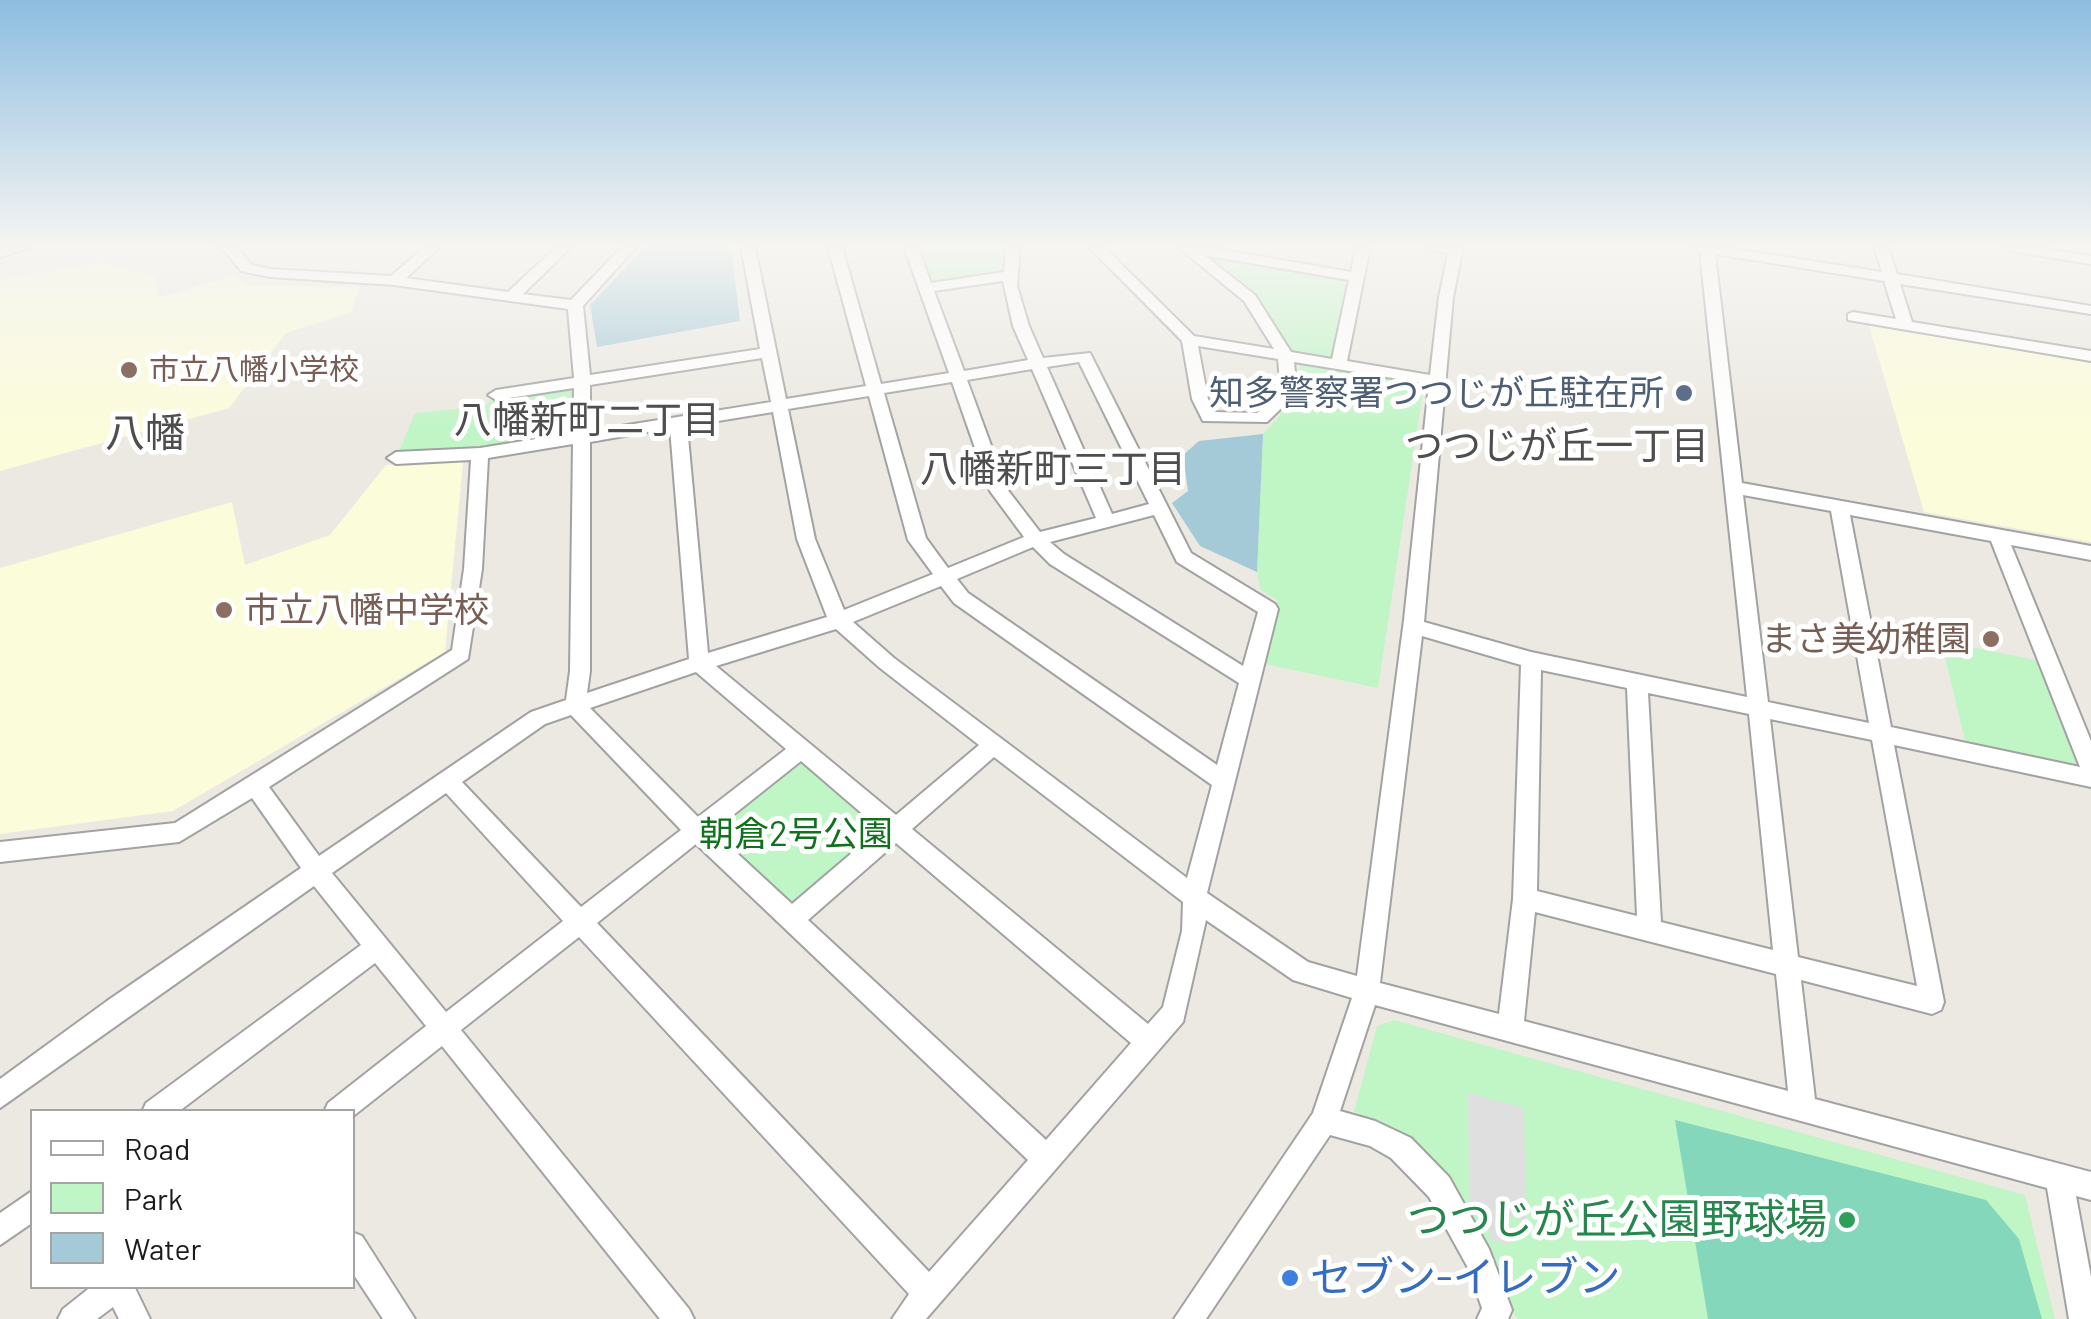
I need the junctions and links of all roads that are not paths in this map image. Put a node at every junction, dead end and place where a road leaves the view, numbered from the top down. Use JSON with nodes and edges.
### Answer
{"nodes":[{"id":1,"x":576,"y":309,"type":"edge"},
{"id":2,"x":761,"y":309,"type":"edge"},
{"id":3,"x":851,"y":309,"type":"edge"},
{"id":4,"x":933,"y":309,"type":"edge"},
{"id":5,"x":1017,"y":309,"type":"edge"},
{"id":6,"x":1158,"y":309,"type":"edge"},
{"id":7,"x":1257,"y":309,"type":"edge"},
{"id":8,"x":1349,"y":309,"type":"edge"},
{"id":9,"x":1445,"y":309,"type":"edge"},
{"id":10,"x":1711,"y":309,"type":"edge"},
{"id":11,"x":1900,"y":309,"type":"edge"},
{"id":12,"x":1853,"y":317,"type":"dead end"},
{"id":13,"x":1905,"y":325,"type":"junction"},
{"id":14,"x":1189,"y":340,"type":"junction"},
{"id":15,"x":770,"y":352,"type":"junction"},
{"id":16,"x":1286,"y":356,"type":"junction"},
{"id":17,"x":2091,"y":356,"type":"edge"},
{"id":18,"x":1039,"y":362,"type":"junction"},
{"id":19,"x":1338,"y":364,"type":"junction"},
{"id":20,"x":958,"y":378,"type":"junction"},
{"id":21,"x":582,"y":380,"type":"junction"},
{"id":22,"x":1439,"y":381,"type":"junction"},
{"id":23,"x":873,"y":390,"type":"junction"},
{"id":24,"x":496,"y":395,"type":"dead end"},
{"id":25,"x":780,"y":405,"type":"junction"},
{"id":26,"x":678,"y":422,"type":"junction"},
{"id":27,"x":578,"y":438,"type":"junction"},
{"id":28,"x":480,"y":454,"type":"junction"},
{"id":29,"x":396,"y":458,"type":"dead end"},
{"id":30,"x":1733,"y":486,"type":"junction"},
{"id":31,"x":1838,"y":506,"type":"junction"},
{"id":32,"x":1159,"y":508,"type":"junction"},
{"id":33,"x":1108,"y":522,"type":"junction"},
{"id":34,"x":1998,"y":535,"type":"junction"},
{"id":35,"x":1036,"y":539,"type":"junction"},
{"id":36,"x":2091,"y":552,"type":"edge"},
{"id":37,"x":946,"y":576,"type":"junction"},
{"id":38,"x":838,"y":620,"type":"junction"},
{"id":39,"x":1413,"y":626,"type":"junction"},
{"id":40,"x":1532,"y":660,"type":"junction"},
{"id":41,"x":699,"y":662,"type":"junction"},
{"id":42,"x":1251,"y":681,"type":"junction"},
{"id":43,"x":1637,"y":683,"type":"junction"},
{"id":44,"x":575,"y":706,"type":"junction"},
{"id":45,"x":1758,"y":708,"type":"junction"},
{"id":46,"x":1884,"y":735,"type":"junction"},
{"id":47,"x":994,"y":744,"type":"junction"},
{"id":48,"x":800,"y":749,"type":"junction"},
{"id":49,"x":2091,"y":768,"type":"edge"},
{"id":50,"x":2091,"y":778,"type":"edge"},
{"id":51,"x":447,"y":780,"type":"junction"},
{"id":52,"x":1226,"y":782,"type":"junction"},
{"id":53,"x":255,"y":785,"type":"junction"},
{"id":54,"x":896,"y":828,"type":"junction"},
{"id":55,"x":695,"y":829,"type":"junction"},
{"id":56,"x":0,"y":852,"type":"edge"},
{"id":57,"x":317,"y":872,"type":"junction"},
{"id":58,"x":1195,"y":894,"type":"junction"},
{"id":59,"x":1525,"y":899,"type":"junction"},
{"id":60,"x":792,"y":919,"type":"junction"},
{"id":61,"x":580,"y":921,"type":"junction"},
{"id":62,"x":1649,"y":930,"type":"junction"},
{"id":63,"x":377,"y":946,"type":"junction"},
{"id":64,"x":1786,"y":964,"type":"junction"},
{"id":65,"x":1367,"y":991,"type":"junction"},
{"id":66,"x":445,"y":1027,"type":"junction"},
{"id":67,"x":1510,"y":1030,"type":"junction"},
{"id":68,"x":1146,"y":1040,"type":"junction"},
{"id":69,"x":0,"y":1094,"type":"edge"},
{"id":70,"x":159,"y":1109,"type":"edge"},
{"id":71,"x":341,"y":1109,"type":"edge"},
{"id":72,"x":1803,"y":1110,"type":"junction"},
{"id":73,"x":1324,"y":1120,"type":"junction"},
{"id":74,"x":1044,"y":1157,"type":"junction"},
{"id":75,"x":2059,"y":1178,"type":"junction"},
{"id":76,"x":2091,"y":1186,"type":"edge"},
{"id":77,"x":30,"y":1207,"type":"edge"},
{"id":78,"x":0,"y":1231,"type":"edge"},
{"id":79,"x":355,"y":1251,"type":"edge"},
{"id":80,"x":113,"y":1289,"type":"edge"},
{"id":81,"x":119,"y":1289,"type":"edge"},
{"id":82,"x":929,"y":1294,"type":"junction"},
{"id":83,"x":1498,"y":1316,"type":"edge"},
{"id":84,"x":74,"y":1319,"type":"edge"},
{"id":85,"x":134,"y":1319,"type":"edge"},
{"id":86,"x":400,"y":1319,"type":"edge"},
{"id":87,"x":678,"y":1319,"type":"edge"},
{"id":88,"x":907,"y":1319,"type":"edge"},
{"id":89,"x":1189,"y":1319,"type":"edge"},
{"id":90,"x":2084,"y":1319,"type":"edge"}],
"edges":[{"from":1,"to":21,"type":"street"},
{"from":2,"to":15,"type":"street"},
{"from":3,"to":23,"type":"street"},
{"from":4,"to":20,"type":"street"},
{"from":5,"to":18,"type":"street"},
{"from":6,"to":14,"type":"street"},
{"from":7,"to":16,"type":"street"},
{"from":8,"to":19,"type":"street"},
{"from":9,"to":22,"type":"street"},
{"from":10,"to":30,"type":"street"},
{"from":11,"to":13,"type":"street"},
{"from":12,"to":13,"type":"street"},
{"from":13,"to":17,"type":"street"},
{"from":14,"to":16,"type":"street"},
{"from":14,"to":16,"type":"street"},
{"from":15,"to":21,"type":"street"},
{"from":15,"to":25,"type":"street"},
{"from":16,"to":19,"type":"street"},
{"from":18,"to":20,"type":"street"},
{"from":18,"to":32,"type":"street"},
{"from":18,"to":33,"type":"street"},
{"from":19,"to":22,"type":"street"},
{"from":20,"to":23,"type":"street"},
{"from":20,"to":35,"type":"street"},
{"from":21,"to":24,"type":"street"},
{"from":21,"to":27,"type":"street"},
{"from":22,"to":39,"type":"street"},
{"from":23,"to":25,"type":"street"},
{"from":23,"to":37,"type":"street"},
{"from":25,"to":26,"type":"street"},
{"from":25,"to":38,"type":"street"},
{"from":26,"to":27,"type":"street"},
{"from":26,"to":41,"type":"street"},
{"from":27,"to":28,"type":"street"},
{"from":27,"to":44,"type":"street"},
{"from":28,"to":29,"type":"street"},
{"from":28,"to":53,"type":"street"},
{"from":30,"to":31,"type":"street"},
{"from":30,"to":45,"type":"street"},
{"from":31,"to":34,"type":"street"},
{"from":31,"to":46,"type":"street"},
{"from":32,"to":33,"type":"street"},
{"from":32,"to":42,"type":"street"},
{"from":33,"to":35,"type":"street"},
{"from":34,"to":36,"type":"street"},
{"from":34,"to":49,"type":"street"},
{"from":35,"to":37,"type":"street"},
{"from":35,"to":42,"type":"street"},
{"from":37,"to":38,"type":"street"},
{"from":37,"to":52,"type":"street"},
{"from":38,"to":41,"type":"street"},
{"from":38,"to":47,"type":"street"},
{"from":39,"to":40,"type":"street"},
{"from":39,"to":65,"type":"street"},
{"from":40,"to":43,"type":"street"},
{"from":40,"to":59,"type":"street"},
{"from":41,"to":44,"type":"street"},
{"from":41,"to":48,"type":"street"},
{"from":42,"to":52,"type":"street"},
{"from":43,"to":45,"type":"street"},
{"from":43,"to":62,"type":"street"},
{"from":44,"to":51,"type":"street"},
{"from":44,"to":55,"type":"street"},
{"from":45,"to":46,"type":"street"},
{"from":45,"to":64,"type":"street"},
{"from":46,"to":50,"type":"street"},
{"from":46,"to":64,"type":"street"},
{"from":47,"to":54,"type":"street"},
{"from":47,"to":58,"type":"street"},
{"from":48,"to":54,"type":"street"},
{"from":48,"to":55,"type":"street"},
{"from":51,"to":57,"type":"street"},
{"from":51,"to":61,"type":"street"},
{"from":52,"to":58,"type":"street"},
{"from":53,"to":56,"type":"street"},
{"from":53,"to":57,"type":"street"},
{"from":54,"to":60,"type":"street"},
{"from":54,"to":68,"type":"street"},
{"from":55,"to":60,"type":"street"},
{"from":55,"to":61,"type":"street"},
{"from":57,"to":63,"type":"street"},
{"from":57,"to":69,"type":"street"},
{"from":58,"to":65,"type":"street"},
{"from":58,"to":68,"type":"street"},
{"from":59,"to":62,"type":"street"},
{"from":59,"to":67,"type":"street"},
{"from":60,"to":74,"type":"street"},
{"from":61,"to":66,"type":"street"},
{"from":61,"to":82,"type":"street"},
{"from":62,"to":64,"type":"street"},
{"from":63,"to":66,"type":"street"},
{"from":63,"to":70,"type":"street"},
{"from":64,"to":72,"type":"street"},
{"from":65,"to":67,"type":"street"},
{"from":65,"to":73,"type":"street"},
{"from":66,"to":71,"type":"street"},
{"from":66,"to":87,"type":"street"},
{"from":67,"to":72,"type":"street"},
{"from":68,"to":74,"type":"street"},
{"from":72,"to":75,"type":"street"},
{"from":73,"to":83,"type":"street"},
{"from":73,"to":89,"type":"street"},
{"from":74,"to":82,"type":"street"},
{"from":75,"to":76,"type":"street"},
{"from":75,"to":90,"type":"street"},
{"from":77,"to":78,"type":"street"},
{"from":79,"to":86,"type":"street"},
{"from":80,"to":84,"type":"street"},
{"from":81,"to":85,"type":"street"},
{"from":82,"to":88,"type":"street"}]}
